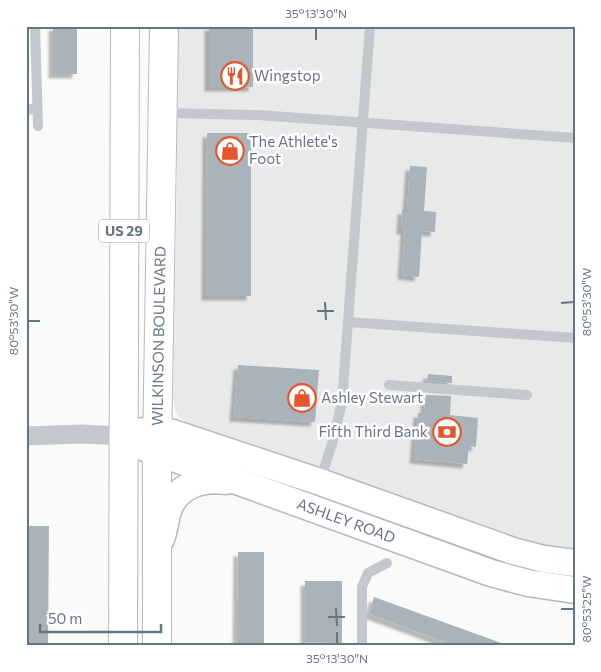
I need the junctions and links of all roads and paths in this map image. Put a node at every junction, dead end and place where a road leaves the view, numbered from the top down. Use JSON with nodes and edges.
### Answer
{"nodes":[{"id":1,"x":35,"y":26,"type":"edge"},
{"id":2,"x":124,"y":26,"type":"edge"},
{"id":3,"x":164,"y":26,"type":"edge"},
{"id":4,"x":370,"y":26,"type":"edge"},
{"id":5,"x":37,"y":108,"type":"junction"},
{"id":6,"x":26,"y":110,"type":"edge"},
{"id":7,"x":163,"y":113,"type":"junction"},
{"id":8,"x":363,"y":122,"type":"junction"},
{"id":9,"x":38,"y":126,"type":"dead end"},
{"id":10,"x":575,"y":138,"type":"edge"},
{"id":11,"x":348,"y":322,"type":"junction"},
{"id":12,"x":575,"y":338,"type":"edge"},
{"id":13,"x":388,"y":385,"type":"dead end"},
{"id":14,"x":527,"y":395,"type":"dead end"},
{"id":15,"x":26,"y":436,"type":"edge"},
{"id":16,"x":123,"y":436,"type":"junction"},
{"id":17,"x":158,"y":441,"type":"junction"},
{"id":18,"x":320,"y":482,"type":"junction"},
{"id":19,"x":247,"y":485,"type":"junction"},
{"id":20,"x":158,"y":543,"type":"junction"},
{"id":21,"x":387,"y":563,"type":"dead end"},
{"id":22,"x":575,"y":564,"type":"edge"},
{"id":23,"x":575,"y":590,"type":"edge"},
{"id":24,"x":123,"y":646,"type":"edge"},
{"id":25,"x":157,"y":646,"type":"edge"},
{"id":26,"x":362,"y":646,"type":"edge"}],
"edges":[{"from":1,"to":5,"type":"lane"},
{"from":2,"to":16,"type":"main road","number":"US 29"},
{"from":3,"to":7,"type":"main road","name":"WILKINSON BOULEVARD","number":"US 29"},
{"from":4,"to":8,"type":"lane"},
{"from":5,"to":6,"type":"lane"},
{"from":5,"to":9,"type":"lane"},
{"from":7,"to":8,"type":"lane"},
{"from":7,"to":17,"type":"main road","name":"WILKINSON BOULEVARD","number":"US 29"},
{"from":8,"to":10,"type":"lane"},
{"from":8,"to":11,"type":"lane"},
{"from":11,"to":12,"type":"lane"},
{"from":11,"to":18,"type":"lane"},
{"from":13,"to":14,"type":"lane"},
{"from":15,"to":16,"type":"street","name":"ASHLEY ROAD"},
{"from":16,"to":17,"type":"street","name":"ASHLEY ROAD"},
{"from":16,"to":24,"type":"main road","number":"US 29"},
{"from":17,"to":18,"type":"street","name":"ASHLEY ROAD"},
{"from":17,"to":19,"type":"street","name":"ASHLEY ROAD"},
{"from":17,"to":20,"type":"main road","name":"WILKINSON BOULEVARD","number":"US 29"},
{"from":18,"to":22,"type":"street","name":"ASHLEY ROAD"},
{"from":19,"to":20,"type":"street"},
{"from":19,"to":23,"type":"street","name":"ASHLEY ROAD"},
{"from":20,"to":25,"type":"main road","name":"WILKINSON BOULEVARD","number":"US 29"},
{"from":21,"to":26,"type":"lane"}]}
